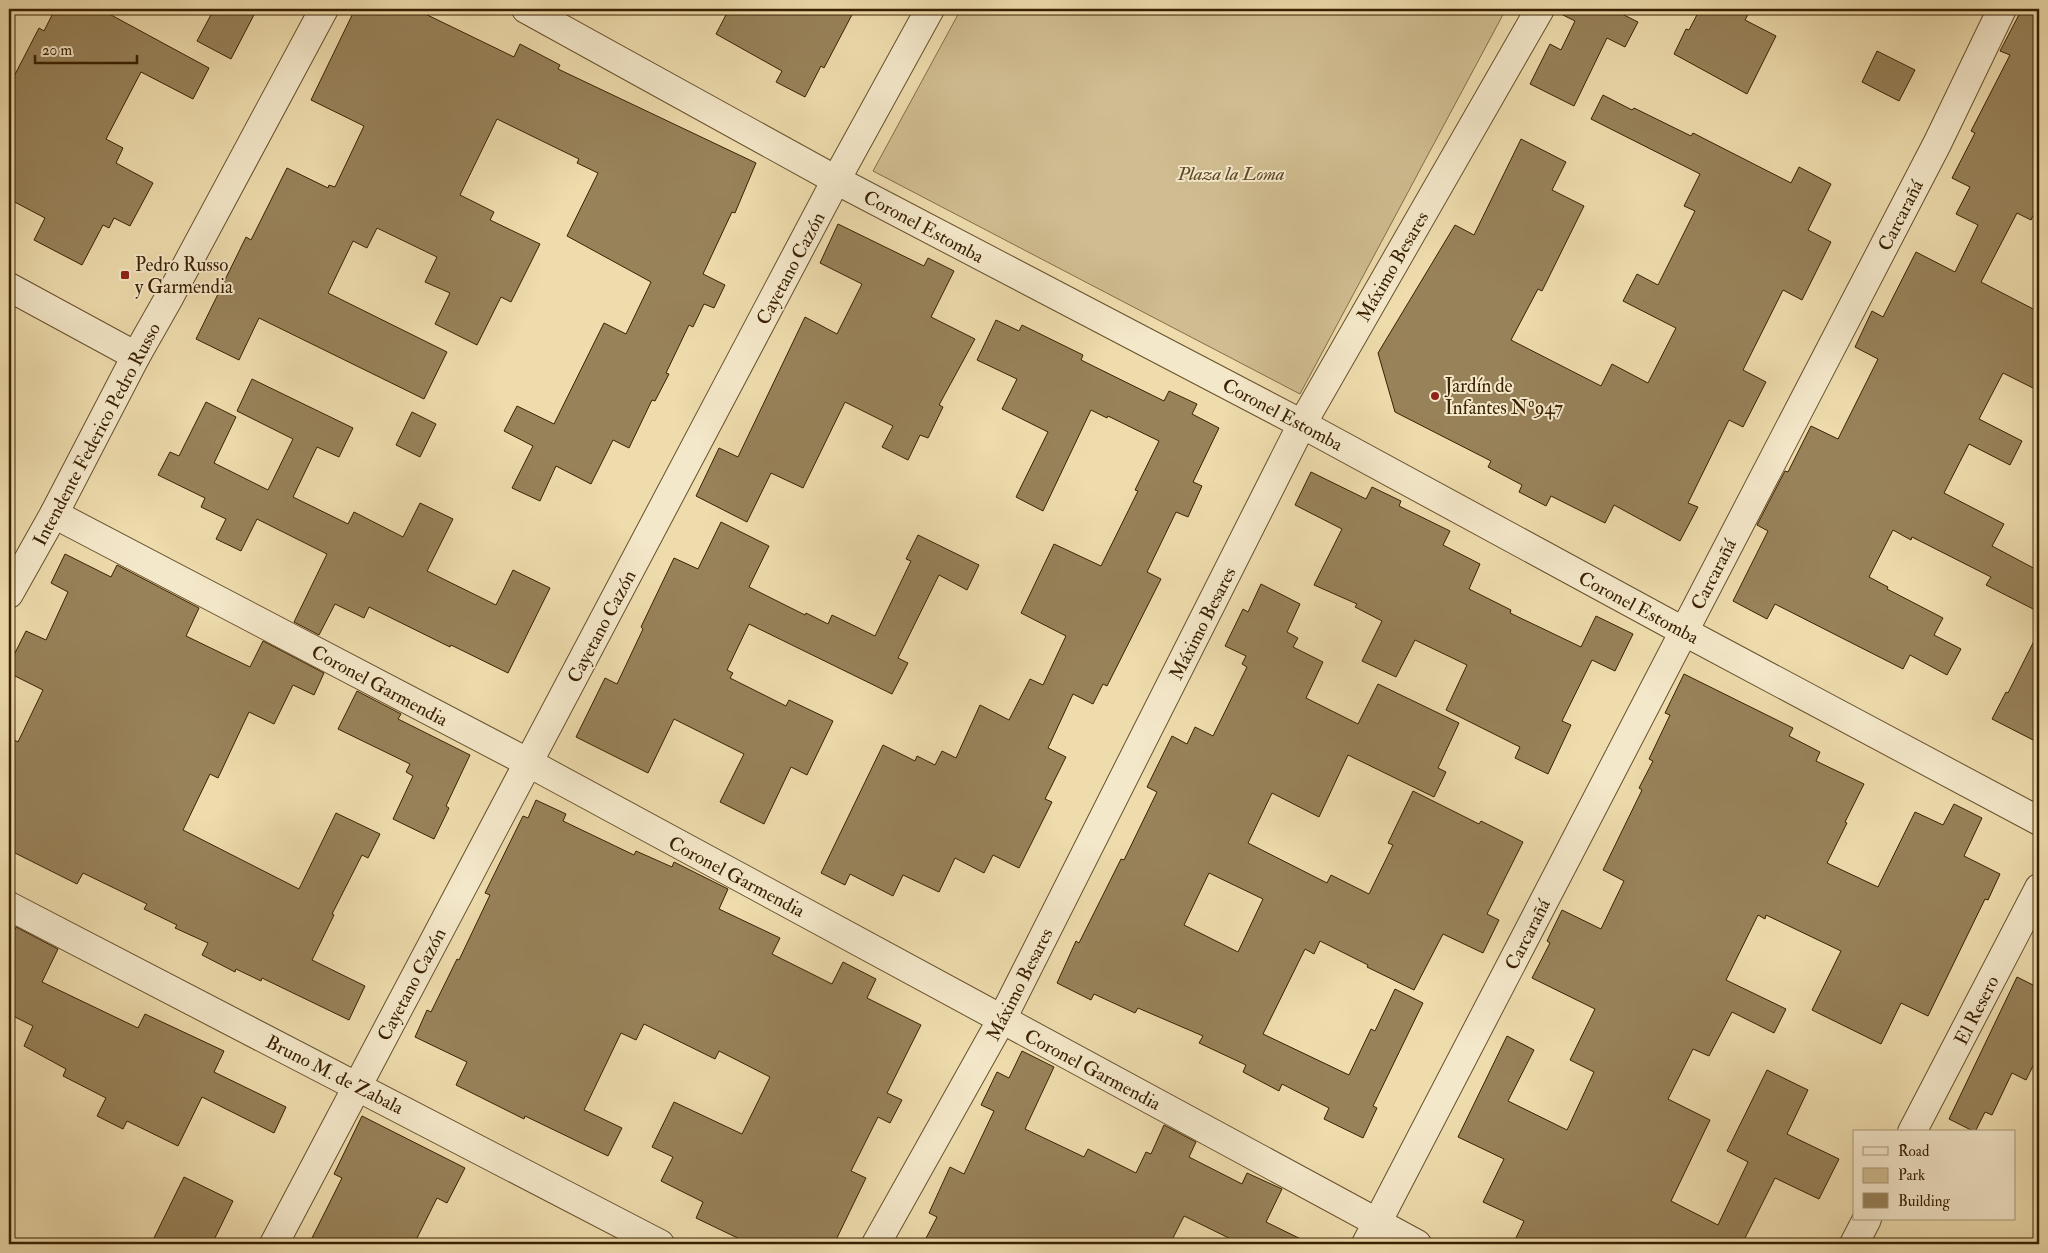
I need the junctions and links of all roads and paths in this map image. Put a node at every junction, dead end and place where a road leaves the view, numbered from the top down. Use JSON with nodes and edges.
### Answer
{"nodes":[{"id":1,"x":324,"y":9,"type":"edge"},
{"id":2,"x":526,"y":9,"type":"edge"},
{"id":3,"x":930,"y":9,"type":"edge"},
{"id":4,"x":1540,"y":9,"type":"edge"},
{"id":5,"x":2002,"y":9,"type":"edge"},
{"id":6,"x":836,"y":180,"type":"junction"},
{"id":7,"x":9,"y":287,"type":"edge"},
{"id":8,"x":136,"y":356,"type":"junction"},
{"id":9,"x":1302,"y":424,"type":"junction"},
{"id":10,"x":54,"y":514,"type":"junction"},
{"id":11,"x":9,"y":594,"type":"edge"},
{"id":12,"x":1683,"y":631,"type":"junction"},
{"id":13,"x":529,"y":763,"type":"junction"},
{"id":14,"x":2039,"y":821,"type":"edge"},
{"id":15,"x":2039,"y":888,"type":"edge"},
{"id":16,"x":9,"y":906,"type":"edge"},
{"id":17,"x":1002,"y":1019,"type":"junction"},
{"id":18,"x":357,"y":1086,"type":"junction"},
{"id":19,"x":1913,"y":1130,"type":"edge"},
{"id":20,"x":1866,"y":1220,"type":"edge"},
{"id":21,"x":1372,"y":1234,"type":"edge"},
{"id":22,"x":274,"y":1244,"type":"edge"},
{"id":23,"x":660,"y":1244,"type":"edge"},
{"id":24,"x":876,"y":1244,"type":"edge"},
{"id":25,"x":1417,"y":1244,"type":"edge"},
{"id":26,"x":1854,"y":1244,"type":"edge"}],
"edges":[{"from":1,"to":8,"type":"street","name":"Intendente Federico Pedro Russo"},
{"from":2,"to":6,"type":"street","name":"Coronel Estomba"},
{"from":3,"to":6,"type":"street","name":"Cayetano Cazón"},
{"from":4,"to":9,"type":"street","name":"Máximo Besares"},
{"from":5,"to":12,"type":"street","name":"Carcarañá"},
{"from":6,"to":9,"type":"street","name":"Coronel Estomba"},
{"from":6,"to":13,"type":"street","name":"Cayetano Cazón"},
{"from":7,"to":8,"type":"street"},
{"from":8,"to":10,"type":"street","name":"Intendente Federico Pedro Russo"},
{"from":9,"to":12,"type":"street","name":"Coronel Estomba"},
{"from":9,"to":17,"type":"street","name":"Máximo Besares"},
{"from":10,"to":11,"type":"street","name":"Intendente Federico Pedro Russo"},
{"from":10,"to":13,"type":"street","name":"Coronel Garmendia"},
{"from":12,"to":14,"type":"street","name":"Coronel Estomba"},
{"from":12,"to":21,"type":"street","name":"Carcarañá"},
{"from":13,"to":17,"type":"street","name":"Coronel Garmendia"},
{"from":13,"to":18,"type":"street","name":"Cayetano Cazón"},
{"from":15,"to":19,"type":"street","name":"El Resero"},
{"from":16,"to":18,"type":"street","name":"Bruno M. de Zabala"},
{"from":17,"to":21,"type":"street","name":"Coronel Garmendia"},
{"from":17,"to":24,"type":"street","name":"Máximo Besares"},
{"from":18,"to":22,"type":"street","name":"Cayetano Cazón"},
{"from":18,"to":23,"type":"street","name":"Bruno M. de Zabala"},
{"from":20,"to":26,"type":"street"},
{"from":21,"to":25,"type":"street","name":"Coronel Garmendia"}]}
